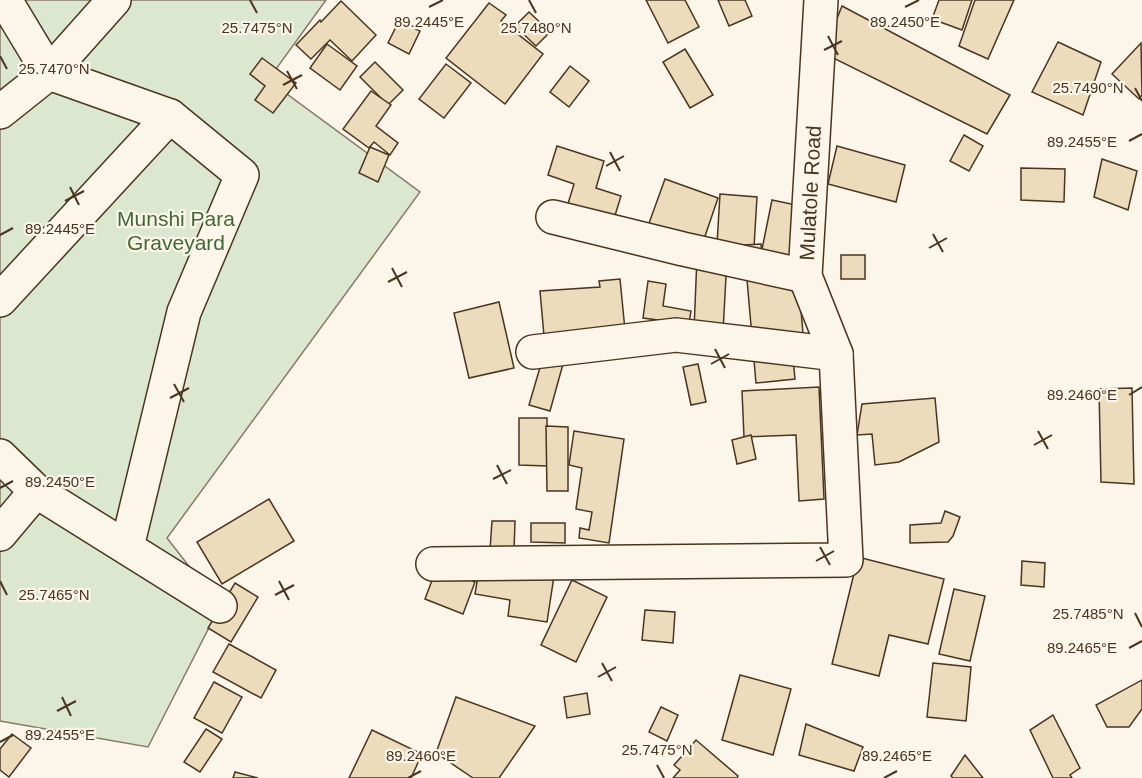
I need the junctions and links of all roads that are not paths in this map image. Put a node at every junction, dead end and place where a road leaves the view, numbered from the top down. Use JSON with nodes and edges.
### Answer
{"nodes":[{"id":1,"x":5,"y":0,"type":"edge"},
{"id":2,"x":114,"y":0,"type":"edge"},
{"id":3,"x":821,"y":0,"type":"edge"},
{"id":4,"x":49,"y":73,"type":"junction"},
{"id":5,"x":0,"y":112,"type":"edge"},
{"id":6,"x":170,"y":116,"type":"junction"},
{"id":7,"x":553,"y":217,"type":"dead end"},
{"id":8,"x":805,"y":276,"type":"junction"},
{"id":9,"x":0,"y":300,"type":"edge"},
{"id":10,"x":533,"y":352,"type":"dead end"},
{"id":11,"x":836,"y":354,"type":"junction"},
{"id":12,"x":0,"y":456,"type":"edge"},
{"id":13,"x":36,"y":491,"type":"junction"},
{"id":14,"x":0,"y":534,"type":"edge"},
{"id":15,"x":127,"y":547,"type":"junction"},
{"id":16,"x":433,"y":564,"type":"dead end"},
{"id":17,"x":220,"y":606,"type":"dead end"}],
"edges":[{"from":1,"to":4,"type":"street"},
{"from":2,"to":4,"type":"street"},
{"from":3,"to":8,"type":"street","name":"Mulatole Road"},
{"from":4,"to":5,"type":"street"},
{"from":4,"to":6,"type":"street"},
{"from":6,"to":9,"type":"street"},
{"from":6,"to":15,"type":"street"},
{"from":7,"to":8,"type":"street"},
{"from":8,"to":11,"type":"street","name":"Mulatole Road"},
{"from":10,"to":11,"type":"street"},
{"from":11,"to":16,"type":"street","name":"Mulatole Road"},
{"from":12,"to":13,"type":"street"},
{"from":13,"to":14,"type":"street"},
{"from":13,"to":15,"type":"street"},
{"from":15,"to":17,"type":"street"}]}
